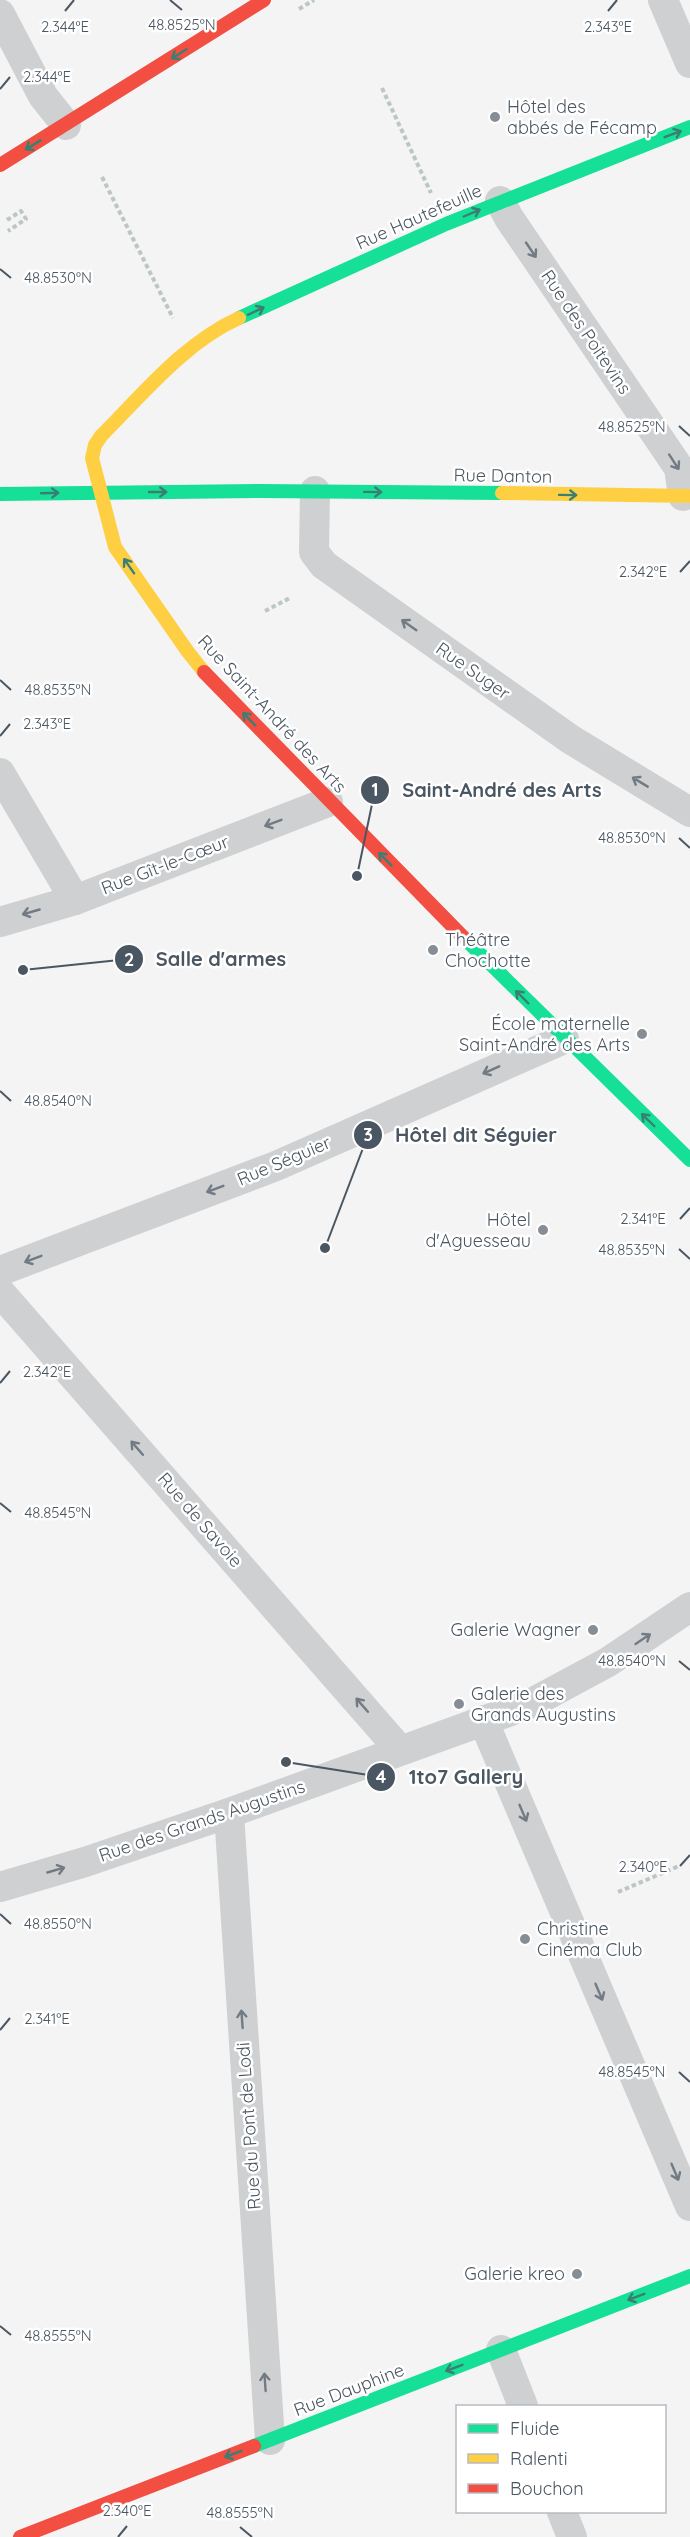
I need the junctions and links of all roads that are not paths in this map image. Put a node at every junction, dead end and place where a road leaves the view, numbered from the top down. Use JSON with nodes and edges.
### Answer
{"nodes":[{"id":1,"x":264,"y":0,"type":"edge"},
{"id":2,"x":663,"y":0,"type":"edge"},
{"id":3,"x":0,"y":14,"type":"edge"},
{"id":4,"x":690,"y":63,"type":"edge"},
{"id":5,"x":66,"y":125,"type":"junction"},
{"id":6,"x":690,"y":127,"type":"edge"},
{"id":7,"x":0,"y":165,"type":"edge"},
{"id":8,"x":500,"y":201,"type":"junction"},
{"id":9,"x":100,"y":491,"type":"junction"},
{"id":10,"x":315,"y":491,"type":"junction"},
{"id":11,"x":0,"y":494,"type":"edge"},
{"id":12,"x":687,"y":496,"type":"edge"},
{"id":13,"x":0,"y":773,"type":"edge"},
{"id":14,"x":328,"y":802,"type":"junction"},
{"id":15,"x":690,"y":812,"type":"edge"},
{"id":16,"x":75,"y":900,"type":"junction"},
{"id":17,"x":0,"y":922,"type":"edge"},
{"id":18,"x":564,"y":1039,"type":"junction"},
{"id":19,"x":690,"y":1160,"type":"edge"},
{"id":20,"x":0,"y":1272,"type":"edge"},
{"id":21,"x":0,"y":1292,"type":"edge"},
{"id":22,"x":690,"y":1607,"type":"edge"},
{"id":23,"x":483,"y":1720,"type":"junction"},
{"id":24,"x":400,"y":1749,"type":"junction"},
{"id":25,"x":229,"y":1813,"type":"junction"},
{"id":26,"x":0,"y":1887,"type":"edge"},
{"id":27,"x":690,"y":2206,"type":"edge"},
{"id":28,"x":690,"y":2276,"type":"edge"},
{"id":29,"x":501,"y":2350,"type":"junction"},
{"id":30,"x":523,"y":2405,"type":"edge"},
{"id":31,"x":270,"y":2440,"type":"junction"},
{"id":32,"x":563,"y":2513,"type":"edge"},
{"id":33,"x":20,"y":2537,"type":"edge"},
{"id":34,"x":572,"y":2537,"type":"edge"}],
"edges":[{"from":1,"to":5,"type":"street","one_way":true},
{"from":2,"to":4,"type":"street"},
{"from":3,"to":5,"type":"street"},
{"from":5,"to":7,"type":"street","one_way":true},
{"from":8,"to":6,"type":"street","name":"Rue Hautefeuille","one_way":true},
{"from":9,"to":8,"type":"street","name":"Rue Hautefeuille","one_way":true},
{"from":8,"to":12,"type":"street","name":"Rue des Poitevins","one_way":true},
{"from":9,"to":10,"type":"street","name":"Rue Danton","one_way":true},
{"from":11,"to":9,"type":"street","name":"Rue Danton","one_way":true},
{"from":14,"to":9,"type":"street","name":"Rue Saint-André des Arts","one_way":true},
{"from":10,"to":12,"type":"street","name":"Rue Danton","one_way":true},
{"from":15,"to":10,"type":"street","name":"Rue Suger","one_way":true},
{"from":13,"to":16,"type":"street"},
{"from":14,"to":16,"type":"street","name":"Rue Gît-le-Cœur","one_way":true},
{"from":18,"to":14,"type":"street","name":"Rue Saint-André des Arts","one_way":true},
{"from":16,"to":17,"type":"street","name":"Rue Gît-le-Cœur","one_way":true},
{"from":19,"to":18,"type":"street","name":"Rue Saint-André des Arts","one_way":true},
{"from":18,"to":20,"type":"street","name":"Rue Séguier","one_way":true},
{"from":24,"to":21,"type":"street","name":"Rue de Savoie","one_way":true},
{"from":23,"to":22,"type":"street","name":"Rue des Grands Augustins","one_way":true},
{"from":23,"to":24,"type":"street","name":"Rue des Grands Augustins"},
{"from":23,"to":27,"type":"street","one_way":true},
{"from":24,"to":25,"type":"street","name":"Rue des Grands Augustins"},
{"from":26,"to":25,"type":"street","name":"Rue des Grands Augustins","one_way":true},
{"from":31,"to":25,"type":"street","name":"Rue du Pont de Lodi","one_way":true},
{"from":28,"to":29,"type":"street","name":"Rue Dauphine","one_way":true},
{"from":29,"to":30,"type":"street"},
{"from":29,"to":31,"type":"street","name":"Rue Dauphine","one_way":true},
{"from":31,"to":33,"type":"street","name":"Rue Dauphine","one_way":true},
{"from":32,"to":34,"type":"street"}]}
